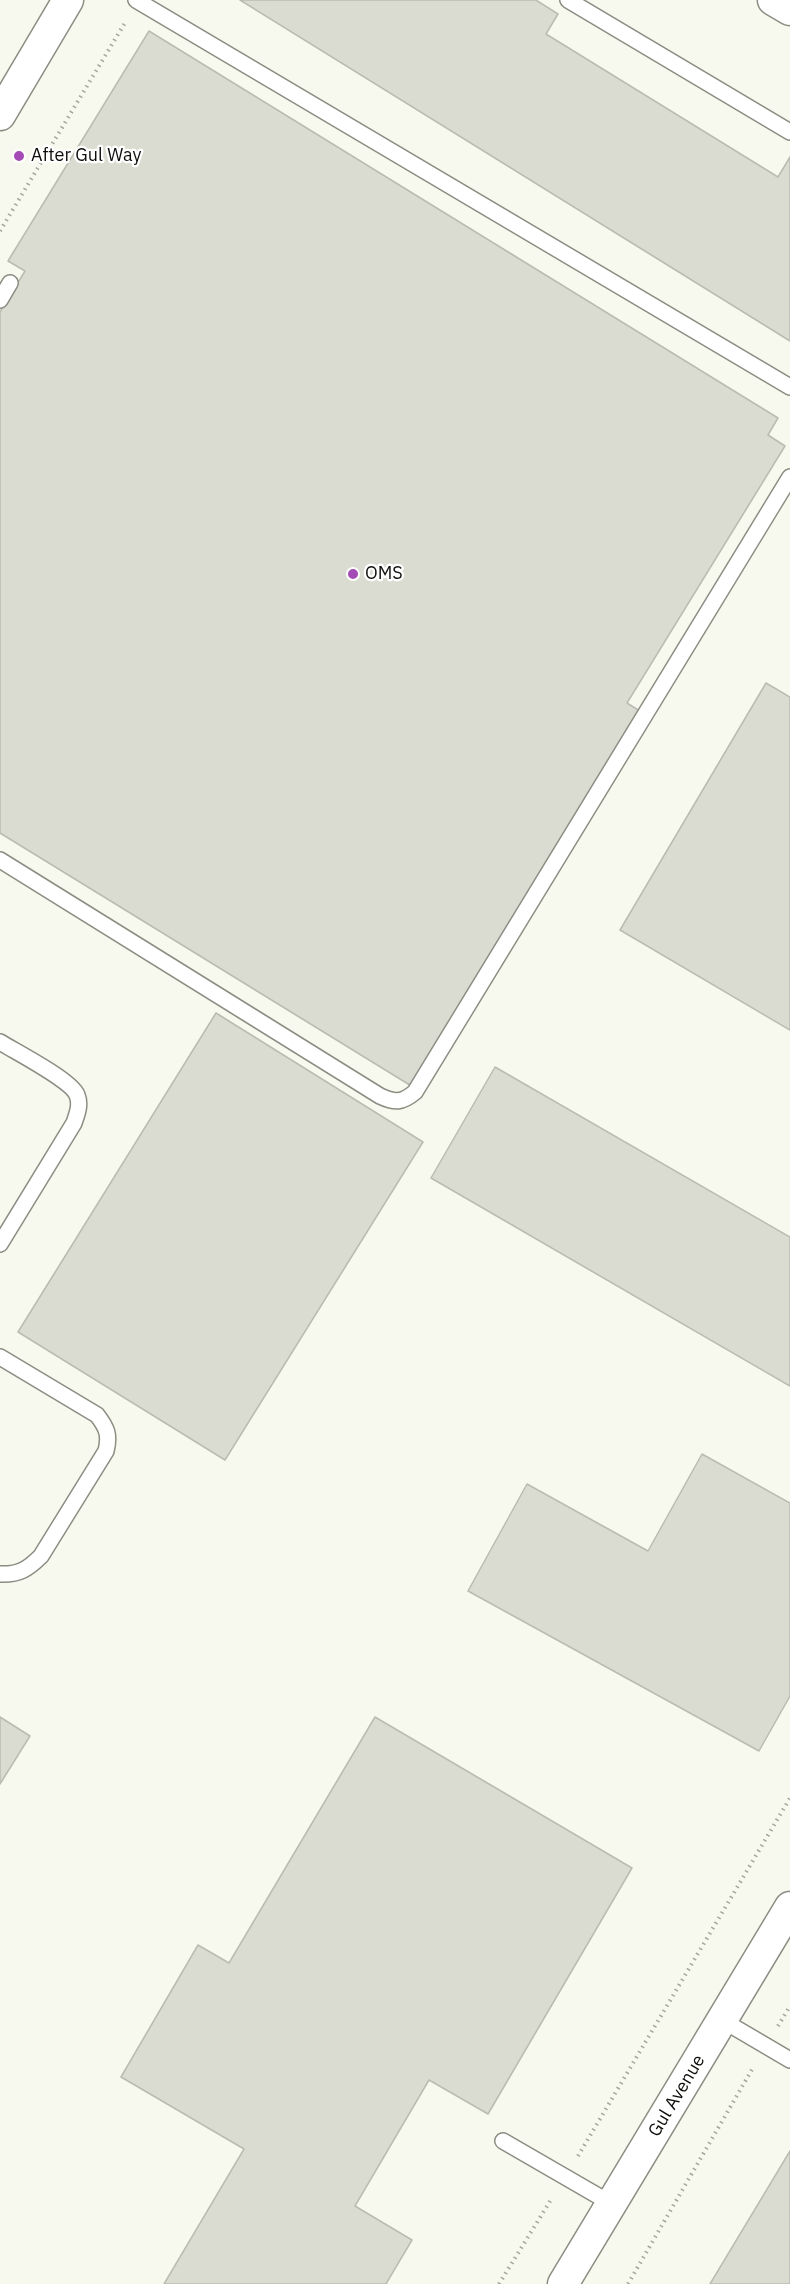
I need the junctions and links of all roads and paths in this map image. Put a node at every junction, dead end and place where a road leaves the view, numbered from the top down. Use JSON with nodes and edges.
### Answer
{"nodes":[{"id":1,"x":69,"y":0,"type":"edge"},
{"id":2,"x":568,"y":0,"type":"edge"},
{"id":3,"x":773,"y":0,"type":"edge"},
{"id":4,"x":137,"y":1,"type":"edge"},
{"id":5,"x":790,"y":10,"type":"edge"},
{"id":6,"x":0,"y":115,"type":"edge"},
{"id":7,"x":790,"y":132,"type":"edge"},
{"id":8,"x":0,"y":231,"type":"edge"},
{"id":9,"x":10,"y":283,"type":"dead end"},
{"id":10,"x":0,"y":300,"type":"edge"},
{"id":11,"x":790,"y":387,"type":"edge"},
{"id":12,"x":790,"y":477,"type":"edge"},
{"id":13,"x":0,"y":860,"type":"edge"},
{"id":14,"x":0,"y":1042,"type":"edge"},
{"id":15,"x":0,"y":1244,"type":"edge"},
{"id":16,"x":0,"y":1358,"type":"edge"},
{"id":17,"x":0,"y":1574,"type":"edge"},
{"id":18,"x":790,"y":1798,"type":"edge"},
{"id":19,"x":790,"y":1907,"type":"edge"},
{"id":20,"x":790,"y":2006,"type":"edge"},
{"id":21,"x":722,"y":2020,"type":"junction"},
{"id":22,"x":766,"y":2046,"type":"junction"},
{"id":23,"x":790,"y":2060,"type":"edge"},
{"id":24,"x":503,"y":2141,"type":"dead end"},
{"id":25,"x":566,"y":2177,"type":"junction"},
{"id":26,"x":612,"y":2204,"type":"junction"},
{"id":27,"x":499,"y":2284,"type":"edge"},
{"id":28,"x":563,"y":2284,"type":"edge"},
{"id":29,"x":628,"y":2284,"type":"edge"}],
"edges":[{"from":1,"to":6,"type":"street"},
{"from":2,"to":7,"type":"lane"},
{"from":3,"to":5,"type":"street"},
{"from":4,"to":8,"type":"path"},
{"from":4,"to":11,"type":"lane"},
{"from":9,"to":10,"type":"lane"},
{"from":12,"to":13,"type":"lane"},
{"from":14,"to":15,"type":"lane"},
{"from":16,"to":17,"type":"lane"},
{"from":18,"to":25,"type":"path"},
{"from":19,"to":21,"type":"street","name":"Gul Avenue"},
{"from":20,"to":22,"type":"path"},
{"from":21,"to":22,"type":"lane"},
{"from":21,"to":26,"type":"street","name":"Gul Avenue"},
{"from":22,"to":23,"type":"lane"},
{"from":22,"to":29,"type":"path"},
{"from":24,"to":25,"type":"lane"},
{"from":25,"to":26,"type":"lane"},
{"from":25,"to":27,"type":"path"},
{"from":26,"to":28,"type":"street","name":"Gul Avenue"}]}
